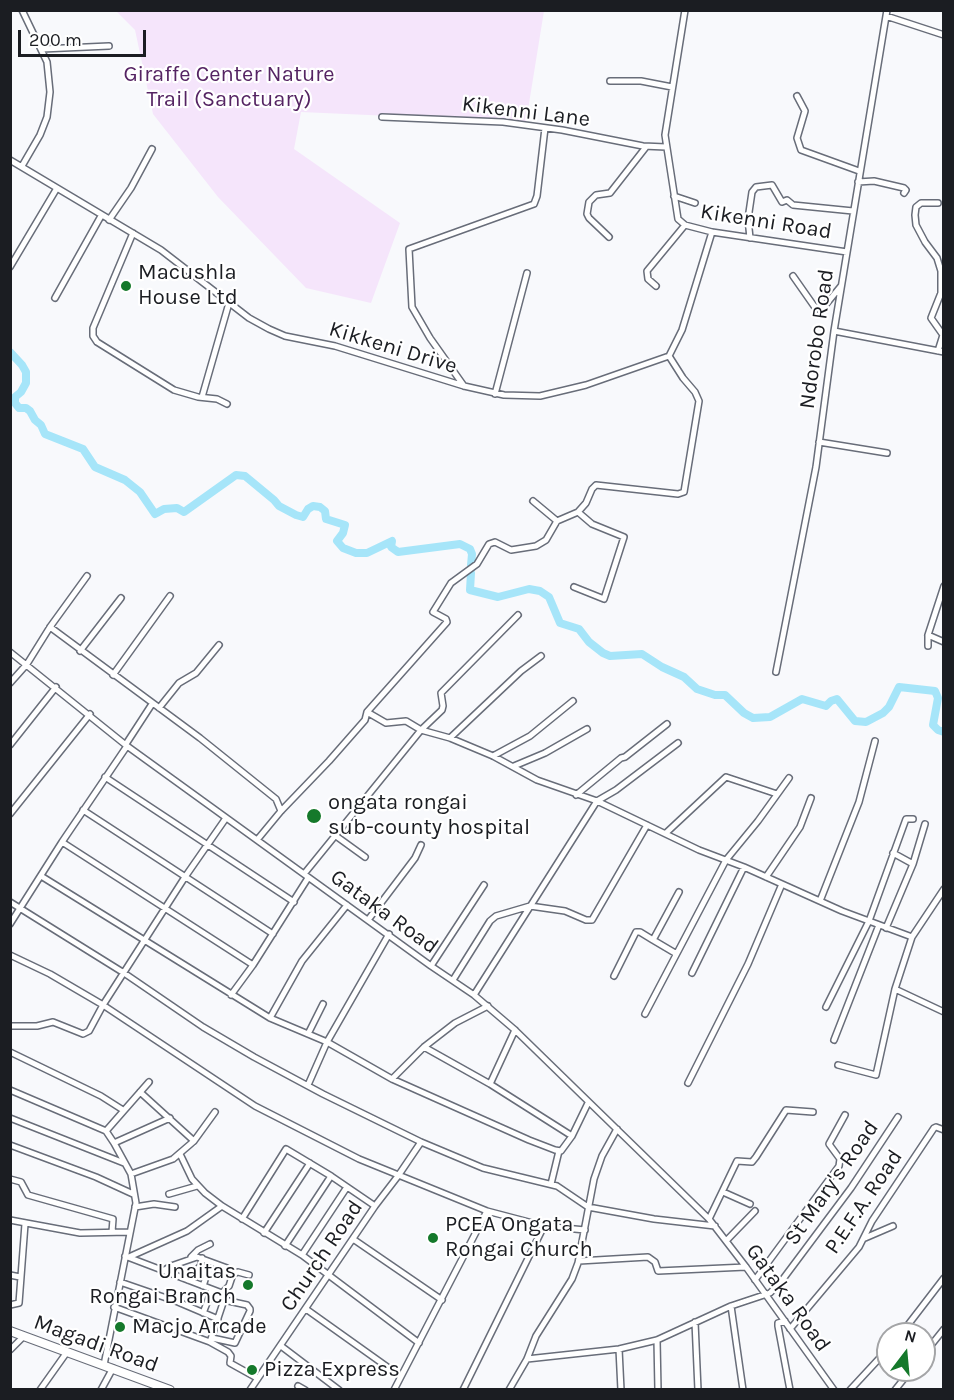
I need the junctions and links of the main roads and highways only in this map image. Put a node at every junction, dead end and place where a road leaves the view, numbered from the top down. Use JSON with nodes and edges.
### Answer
{"nodes":[{"id":1,"x":10,"y":1332,"type":"edge"},
{"id":2,"x":155,"y":1387,"type":"edge"},
{"id":3,"x":170,"y":1389,"type":"edge"}],
"edges":[{"from":1,"to":2,"type":"highway","name":"Magadi Road"},
{"from":2,"to":3,"type":"highway","name":"Magadi Road"}]}
